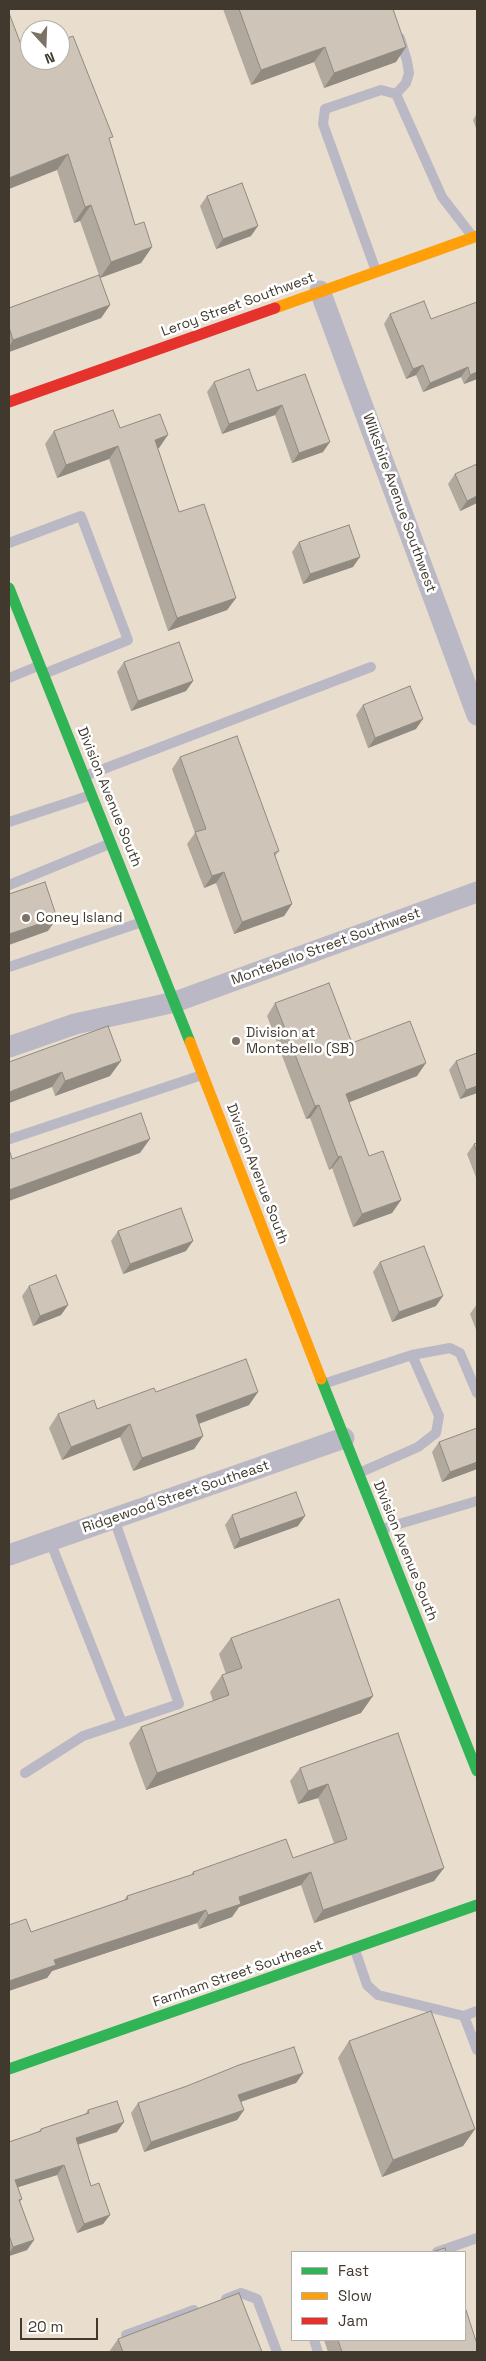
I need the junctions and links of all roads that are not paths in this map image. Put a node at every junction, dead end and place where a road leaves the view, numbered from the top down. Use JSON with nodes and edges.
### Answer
{"nodes":[{"id":1,"x":396,"y":26,"type":"edge"},
{"id":2,"x":396,"y":94,"type":"junction"},
{"id":3,"x":475,"y":237,"type":"edge"},
{"id":4,"x":376,"y":272,"type":"junction"},
{"id":5,"x":320,"y":291,"type":"junction"},
{"id":6,"x":9,"y":402,"type":"edge"},
{"id":7,"x":9,"y":543,"type":"edge"},
{"id":8,"x":9,"y":588,"type":"edge"},
{"id":9,"x":371,"y":667,"type":"dead end"},
{"id":10,"x":42,"y":669,"type":"junction"},
{"id":11,"x":9,"y":678,"type":"edge"},
{"id":12,"x":477,"y":715,"type":"edge"},
{"id":13,"x":84,"y":776,"type":"junction"},
{"id":14,"x":92,"y":795,"type":"junction"},
{"id":15,"x":9,"y":822,"type":"edge"},
{"id":16,"x":111,"y":843,"type":"junction"},
{"id":17,"x":9,"y":886,"type":"edge"},
{"id":18,"x":477,"y":892,"type":"edge"},
{"id":19,"x":142,"y":922,"type":"junction"},
{"id":20,"x":9,"y":967,"type":"edge"},
{"id":21,"x":175,"y":1002,"type":"junction"},
{"id":22,"x":9,"y":1048,"type":"edge"},
{"id":23,"x":203,"y":1074,"type":"junction"},
{"id":24,"x":10,"y":1139,"type":"dead end"},
{"id":25,"x":412,"y":1355,"type":"junction"},
{"id":26,"x":322,"y":1384,"type":"junction"},
{"id":27,"x":477,"y":1393,"type":"edge"},
{"id":28,"x":344,"y":1438,"type":"junction"},
{"id":29,"x":358,"y":1473,"type":"junction"},
{"id":30,"x":477,"y":1501,"type":"edge"},
{"id":31,"x":114,"y":1519,"type":"junction"},
{"id":32,"x":380,"y":1530,"type":"junction"},
{"id":33,"x":50,"y":1541,"type":"junction"},
{"id":34,"x":9,"y":1555,"type":"edge"},
{"id":35,"x":122,"y":1723,"type":"junction"},
{"id":36,"x":477,"y":1771,"type":"edge"},
{"id":37,"x":26,"y":1773,"type":"dead end"},
{"id":38,"x":477,"y":1906,"type":"edge"},
{"id":39,"x":355,"y":1950,"type":"junction"},
{"id":40,"x":477,"y":2011,"type":"edge"},
{"id":41,"x":464,"y":2016,"type":"junction"},
{"id":42,"x":477,"y":2050,"type":"edge"},
{"id":43,"x":9,"y":2069,"type":"edge"},
{"id":44,"x":477,"y":2238,"type":"edge"},
{"id":45,"x":440,"y":2251,"type":"edge"},
{"id":46,"x":126,"y":2334,"type":"edge"},
{"id":47,"x":277,"y":2352,"type":"edge"}],
"edges":[{"from":1,"to":2,"type":"lane"},
{"from":2,"to":3,"type":"lane"},
{"from":2,"to":4,"type":"lane"},
{"from":3,"to":4,"type":"main road","name":"Leroy Street Southwest"},
{"from":4,"to":5,"type":"main road","name":"Leroy Street Southwest"},
{"from":5,"to":6,"type":"main road","name":"Leroy Street Southwest"},
{"from":5,"to":12,"type":"street","name":"Wilkshire Avenue Southwest"},
{"from":7,"to":10,"type":"lane"},
{"from":8,"to":10,"type":"main road","name":"Division Avenue South"},
{"from":9,"to":13,"type":"lane"},
{"from":10,"to":11,"type":"lane"},
{"from":10,"to":13,"type":"main road","name":"Division Avenue South"},
{"from":13,"to":14,"type":"main road","name":"Division Avenue South"},
{"from":14,"to":15,"type":"lane"},
{"from":14,"to":16,"type":"main road","name":"Division Avenue South"},
{"from":16,"to":17,"type":"lane"},
{"from":16,"to":19,"type":"main road","name":"Division Avenue South"},
{"from":18,"to":21,"type":"street","name":"Montebello Street Southwest"},
{"from":19,"to":20,"type":"lane"},
{"from":19,"to":21,"type":"main road","name":"Division Avenue South"},
{"from":21,"to":22,"type":"street","name":"Montebello Street Southwest"},
{"from":21,"to":23,"type":"main road","name":"Division Avenue South"},
{"from":23,"to":24,"type":"lane"},
{"from":23,"to":26,"type":"main road","name":"Division Avenue South"},
{"from":25,"to":26,"type":"lane"},
{"from":25,"to":27,"type":"lane"},
{"from":25,"to":29,"type":"lane"},
{"from":26,"to":28,"type":"main road","name":"Division Avenue South"},
{"from":28,"to":29,"type":"main road","name":"Division Avenue South"},
{"from":28,"to":31,"type":"street","name":"Ridgewood Street Southeast"},
{"from":29,"to":32,"type":"main road","name":"Division Avenue South"},
{"from":30,"to":32,"type":"lane"},
{"from":31,"to":33,"type":"street","name":"Ridgewood Street Southeast"},
{"from":31,"to":35,"type":"lane"},
{"from":32,"to":36,"type":"main road","name":"Division Avenue South"},
{"from":33,"to":34,"type":"street","name":"Ridgewood Street Southeast"},
{"from":33,"to":35,"type":"lane"},
{"from":35,"to":37,"type":"lane"},
{"from":38,"to":39,"type":"main road","name":"Farnham Street Southeast"},
{"from":39,"to":41,"type":"lane"},
{"from":39,"to":43,"type":"main road","name":"Farnham Street Southeast"},
{"from":40,"to":41,"type":"lane"},
{"from":41,"to":42,"type":"lane"},
{"from":44,"to":45,"type":"lane"},
{"from":46,"to":47,"type":"lane"}]}
